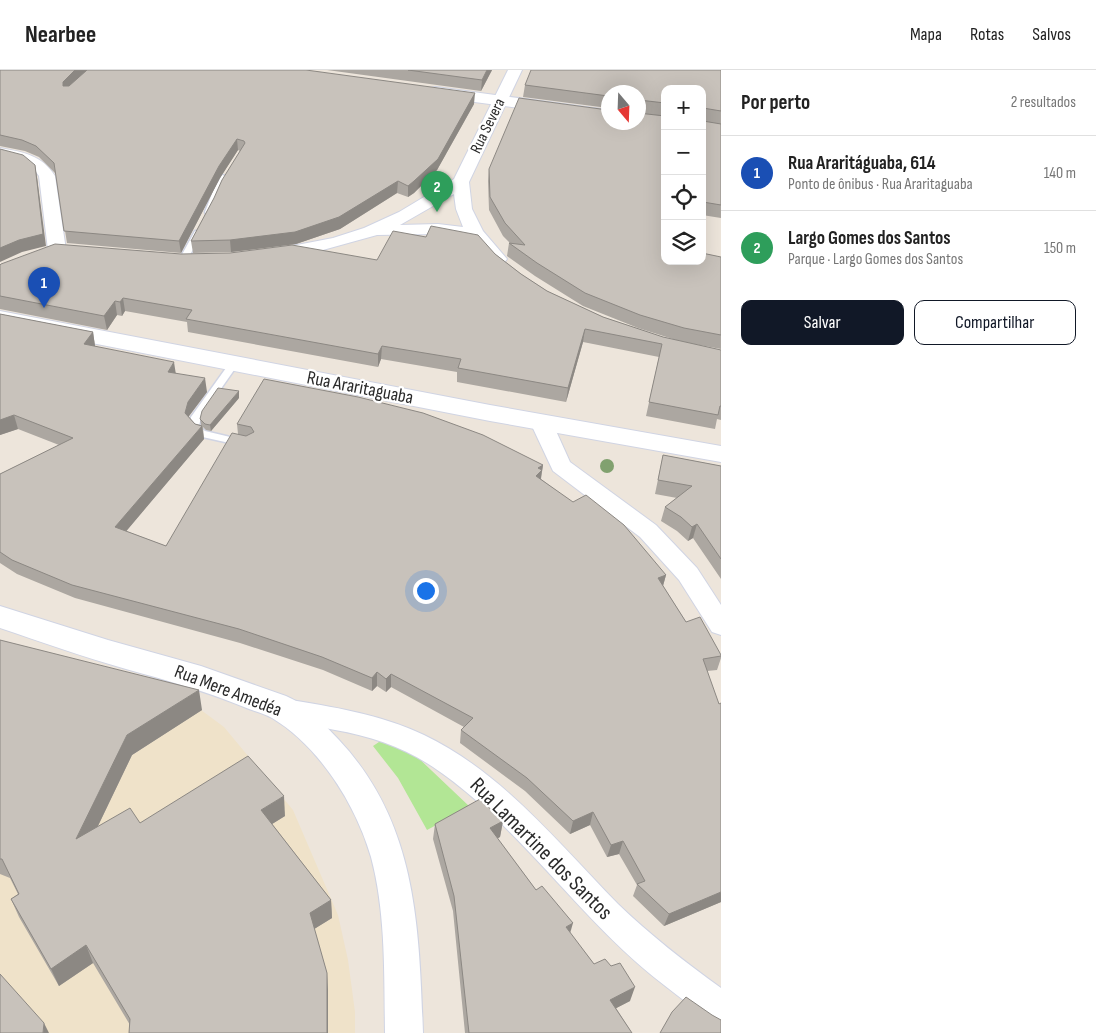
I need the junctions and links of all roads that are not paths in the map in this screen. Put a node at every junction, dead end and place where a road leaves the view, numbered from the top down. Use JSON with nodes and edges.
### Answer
{"nodes":[{"id":1,"x":516,"y":70,"type":"edge"},
{"id":2,"x":419,"y":89,"type":"edge"},
{"id":3,"x":501,"y":100,"type":"junction"},
{"id":4,"x":601,"y":114,"type":"edge"},
{"id":5,"x":0,"y":154,"type":"edge"},
{"id":6,"x":231,"y":168,"type":"edge"},
{"id":7,"x":461,"y":182,"type":"junction"},
{"id":8,"x":206,"y":218,"type":"edge"},
{"id":9,"x":202,"y":227,"type":"edge"},
{"id":10,"x":371,"y":232,"type":"junction"},
{"id":11,"x":474,"y":232,"type":"junction"},
{"id":12,"x":57,"y":250,"type":"junction"},
{"id":13,"x":76,"y":252,"type":"edge"},
{"id":14,"x":38,"y":255,"type":"edge"},
{"id":15,"x":259,"y":257,"type":"edge"},
{"id":16,"x":164,"y":259,"type":"edge"},
{"id":17,"x":183,"y":260,"type":"junction"},
{"id":18,"x":205,"y":260,"type":"edge"},
{"id":19,"x":514,"y":272,"type":"edge"},
{"id":20,"x":0,"y":318,"type":"edge"},
{"id":21,"x":234,"y":363,"type":"junction"},
{"id":22,"x":540,"y":422,"type":"junction"},
{"id":23,"x":248,"y":445,"type":"edge"},
{"id":24,"x":721,"y":454,"type":"edge"},
{"id":25,"x":0,"y":617,"type":"edge"},
{"id":26,"x":721,"y":625,"type":"edge"},
{"id":27,"x":285,"y":710,"type":"junction"},
{"id":28,"x":721,"y":1006,"type":"edge"},
{"id":29,"x":404,"y":1033,"type":"edge"}],
"edges":[{"from":1,"to":3,"type":"street","name":"Rua Severa"},
{"from":2,"to":3,"type":"street"},
{"from":3,"to":4,"type":"street"},
{"from":3,"to":7,"type":"street","name":"Rua Severa"},
{"from":5,"to":12,"type":"street"},
{"from":6,"to":8,"type":"lane"},
{"from":7,"to":10,"type":"street"},
{"from":7,"to":11,"type":"street"},
{"from":9,"to":17,"type":"lane"},
{"from":10,"to":11,"type":"street"},
{"from":10,"to":15,"type":"street"},
{"from":11,"to":19,"type":"street"},
{"from":12,"to":13,"type":"street"},
{"from":12,"to":14,"type":"street"},
{"from":16,"to":17,"type":"street"},
{"from":17,"to":18,"type":"street"},
{"from":20,"to":21,"type":"street","name":"Rua Araritaguaba"},
{"from":21,"to":22,"type":"street","name":"Rua Araritaguaba"},
{"from":21,"to":23,"type":"lane"},
{"from":22,"to":24,"type":"street","name":"Rua Araritaguaba"},
{"from":22,"to":26,"type":"street"},
{"from":25,"to":27,"type":"street","name":"Rua Mere Amedéa"},
{"from":27,"to":28,"type":"street","name":"Rua Lamartine dos Santos"},
{"from":27,"to":29,"type":"street","name":"Rua Mere Amedéa"}]}
